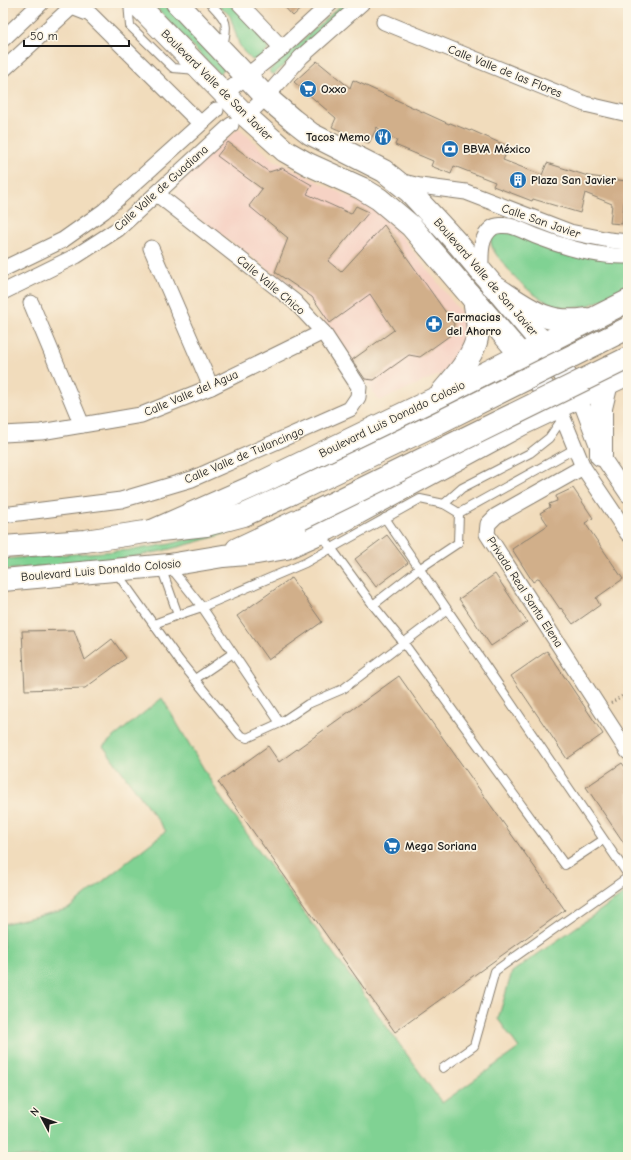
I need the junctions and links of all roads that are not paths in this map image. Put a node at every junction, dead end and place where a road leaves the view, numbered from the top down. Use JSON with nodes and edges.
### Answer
{"nodes":[{"id":1,"x":41,"y":3,"type":"edge"},
{"id":2,"x":128,"y":3,"type":"edge"},
{"id":3,"x":136,"y":3,"type":"edge"},
{"id":4,"x":177,"y":3,"type":"edge"},
{"id":5,"x":210,"y":3,"type":"edge"},
{"id":6,"x":239,"y":3,"type":"edge"},
{"id":7,"x":331,"y":3,"type":"edge"},
{"id":8,"x":362,"y":3,"type":"edge"},
{"id":9,"x":74,"y":5,"type":"edge"},
{"id":10,"x":384,"y":22,"type":"dead end"},
{"id":11,"x":3,"y":39,"type":"edge"},
{"id":12,"x":282,"y":48,"type":"junction"},
{"id":13,"x":222,"y":49,"type":"junction"},
{"id":14,"x":3,"y":70,"type":"edge"},
{"id":15,"x":201,"y":71,"type":"junction"},
{"id":16,"x":247,"y":76,"type":"junction"},
{"id":17,"x":266,"y":97,"type":"junction"},
{"id":18,"x":220,"y":102,"type":"junction"},
{"id":19,"x":628,"y":114,"type":"edge"},
{"id":20,"x":238,"y":121,"type":"junction"},
{"id":21,"x":200,"y":123,"type":"junction"},
{"id":22,"x":396,"y":180,"type":"junction"},
{"id":23,"x":157,"y":194,"type":"junction"},
{"id":24,"x":479,"y":199,"type":"junction"},
{"id":25,"x":493,"y":227,"type":"junction"},
{"id":26,"x":568,"y":239,"type":"junction"},
{"id":27,"x":628,"y":242,"type":"edge"},
{"id":28,"x":608,"y":247,"type":"junction"},
{"id":29,"x":151,"y":248,"type":"dead end"},
{"id":30,"x":628,"y":256,"type":"edge"},
{"id":31,"x":3,"y":269,"type":"edge"},
{"id":32,"x":487,"y":278,"type":"junction"},
{"id":33,"x":3,"y":292,"type":"edge"},
{"id":34,"x":474,"y":299,"type":"junction"},
{"id":35,"x":628,"y":301,"type":"edge"},
{"id":36,"x":31,"y":303,"type":"dead end"},
{"id":37,"x":587,"y":321,"type":"junction"},
{"id":38,"x":628,"y":328,"type":"edge"},
{"id":39,"x":323,"y":332,"type":"junction"},
{"id":40,"x":628,"y":339,"type":"edge"},
{"id":41,"x":545,"y":343,"type":"junction"},
{"id":42,"x":521,"y":355,"type":"junction"},
{"id":43,"x":628,"y":358,"type":"edge"},
{"id":44,"x":491,"y":370,"type":"junction"},
{"id":45,"x":615,"y":380,"type":"edge"},
{"id":46,"x":210,"y":387,"type":"junction"},
{"id":47,"x":358,"y":397,"type":"joint"},
{"id":48,"x":438,"y":397,"type":"junction"},
{"id":49,"x":579,"y":397,"type":"junction"},
{"id":50,"x":559,"y":406,"type":"junction"},
{"id":51,"x":522,"y":424,"type":"junction"},
{"id":52,"x":82,"y":425,"type":"junction"},
{"id":53,"x":3,"y":434,"type":"edge"},
{"id":54,"x":576,"y":448,"type":"junction"},
{"id":55,"x":601,"y":455,"type":"junction"},
{"id":56,"x":583,"y":467,"type":"junction"},
{"id":57,"x":628,"y":495,"type":"edge"},
{"id":58,"x":444,"y":504,"type":"junction"},
{"id":59,"x":459,"y":513,"type":"junction"},
{"id":60,"x":3,"y":515,"type":"edge"},
{"id":61,"x":385,"y":518,"type":"junction"},
{"id":62,"x":152,"y":530,"type":"junction"},
{"id":63,"x":628,"y":534,"type":"edge"},
{"id":64,"x":325,"y":541,"type":"junction"},
{"id":65,"x":3,"y":547,"type":"edge"},
{"id":66,"x":223,"y":556,"type":"junction"},
{"id":67,"x":165,"y":566,"type":"junction"},
{"id":68,"x":419,"y":569,"type":"junction"},
{"id":69,"x":114,"y":570,"type":"junction"},
{"id":70,"x":3,"y":580,"type":"edge"},
{"id":71,"x":373,"y":605,"type":"junction"},
{"id":72,"x":202,"y":608,"type":"junction"},
{"id":73,"x":447,"y":610,"type":"junction"},
{"id":74,"x":178,"y":615,"type":"junction"},
{"id":75,"x":154,"y":624,"type":"junction"},
{"id":76,"x":403,"y":642,"type":"junction"},
{"id":77,"x":233,"y":653,"type":"junction"},
{"id":78,"x":195,"y":680,"type":"junction"},
{"id":79,"x":280,"y":723,"type":"junction"},
{"id":80,"x":628,"y":752,"type":"edge"},
{"id":81,"x":603,"y":840,"type":"junction"},
{"id":82,"x":628,"y":876,"type":"edge"},
{"id":83,"x":443,"y":1068,"type":"dead end"}],
"edges":[{"from":1,"to":11,"type":"street"},
{"from":2,"to":15,"type":"lane"},
{"from":3,"to":15,"type":"main road","name":"Boulevard Valle de San Javier"},
{"from":4,"to":13,"type":"main road","name":"Boulevard Valle de San Javier"},
{"from":5,"to":13,"type":"lane"},
{"from":6,"to":12,"type":"street"},
{"from":7,"to":12,"type":"street","name":"Calle Valle de Guadiana"},
{"from":8,"to":17,"type":"street","name":"Calle Valle de Guadiana"},
{"from":9,"to":14,"type":"street"},
{"from":9,"to":21,"type":"street"},
{"from":10,"to":19,"type":"street","name":"Calle Valle de las Flores"},
{"from":12,"to":16,"type":"street","name":"Calle Valle de Guadiana"},
{"from":13,"to":16,"type":"main road","name":"Boulevard Valle de San Javier"},
{"from":15,"to":18,"type":"main road","name":"Boulevard Valle de San Javier"},
{"from":16,"to":17,"type":"main road","name":"Boulevard Valle de San Javier"},
{"from":16,"to":18,"type":"street","name":"Calle Valle de Guadiana"},
{"from":17,"to":20,"type":"street","name":"Calle Valle de Guadiana"},
{"from":17,"to":22,"type":"main road","name":"Boulevard Valle de San Javier"},
{"from":18,"to":20,"type":"main road","name":"Boulevard Valle de San Javier"},
{"from":18,"to":21,"type":"street","name":"Calle Valle de Guadiana"},
{"from":20,"to":23,"type":"street","name":"Calle Valle de Guadiana"},
{"from":20,"to":34,"type":"main road","name":"Boulevard Valle de San Javier"},
{"from":21,"to":31,"type":"street","name":"Calle Valle de Guadiana"},
{"from":22,"to":24,"type":"street","name":"Calle San Javier"},
{"from":22,"to":32,"type":"main road","name":"Boulevard Valle de San Javier"},
{"from":23,"to":33,"type":"street","name":"Calle Valle de Guadiana"},
{"from":23,"to":39,"type":"street","name":"Calle Valle Chico"},
{"from":24,"to":25,"type":"street","name":"Calle San Javier"},
{"from":24,"to":26,"type":"street","name":"Calle San Javier"},
{"from":25,"to":26,"type":"street","name":"Calle San Javier"},
{"from":25,"to":32,"type":"street","name":"Calle San Javier"},
{"from":26,"to":28,"type":"street","name":"Calle San Javier"},
{"from":27,"to":28,"type":"street","name":"Calle San Javier"},
{"from":28,"to":30,"type":"street","name":"Calle San Javier"},
{"from":29,"to":46,"type":"street"},
{"from":32,"to":37,"type":"main road"},
{"from":32,"to":41,"type":"main road","name":"Boulevard Valle de San Javier"},
{"from":34,"to":42,"type":"main road","name":"Boulevard Valle de San Javier"},
{"from":34,"to":48,"type":"main road"},
{"from":35,"to":37,"type":"main road","name":"Boulevard Luis Donaldo Colosio"},
{"from":36,"to":52,"type":"street"},
{"from":37,"to":41,"type":"main road","name":"Boulevard Luis Donaldo Colosio"},
{"from":37,"to":45,"type":"main road"},
{"from":38,"to":62,"type":"main road","name":"Boulevard Luis Donaldo Colosio","bridge":true},
{"from":39,"to":46,"type":"street","name":"Calle Valle del Agua"},
{"from":39,"to":47,"type":"street","name":"Calle Valle Chico"},
{"from":40,"to":50,"type":"main road"},
{"from":41,"to":42,"type":"main road","name":"Boulevard Luis Donaldo Colosio"},
{"from":41,"to":49,"type":"main road","name":"Boulevard Valle de San Javier"},
{"from":42,"to":44,"type":"main road","name":"Boulevard Luis Donaldo Colosio"},
{"from":42,"to":50,"type":"main road","name":"Boulevard Valle de San Javier"},
{"from":43,"to":50,"type":"main road","name":"Boulevard Luis Donaldo Colosio","bridge":true},
{"from":44,"to":48,"type":"main road","name":"Boulevard Luis Donaldo Colosio"},
{"from":44,"to":51,"type":"main road"},
{"from":45,"to":49,"type":"main road","name":"Boulevard Luis Donaldo Colosio"},
{"from":45,"to":55,"type":"main road"},
{"from":46,"to":52,"type":"street","name":"Calle Valle del Agua"},
{"from":47,"to":60,"type":"street","name":"Calle Valle de Tulancingo"},
{"from":48,"to":62,"type":"main road","name":"Boulevard Luis Donaldo Colosio"},
{"from":49,"to":50,"type":"main road","name":"Boulevard Luis Donaldo Colosio"},
{"from":49,"to":55,"type":"street"},
{"from":50,"to":51,"type":"main road","name":"Boulevard Luis Donaldo Colosio"},
{"from":50,"to":54,"type":"street"},
{"from":50,"to":58,"type":"lane"},
{"from":50,"to":66,"type":"main road","name":"Boulevard Luis Donaldo Colosio","bridge":true},
{"from":51,"to":64,"type":"main road","name":"Boulevard Luis Donaldo Colosio"},
{"from":52,"to":53,"type":"street","name":"Calle Valle del Agua"},
{"from":54,"to":56,"type":"street"},
{"from":54,"to":59,"type":"lane"},
{"from":55,"to":57,"type":"street"},
{"from":56,"to":63,"type":"street"},
{"from":56,"to":80,"type":"street","name":"Privada Real Santa Elena"},
{"from":58,"to":59,"type":"lane"},
{"from":58,"to":61,"type":"lane"},
{"from":59,"to":68,"type":"lane"},
{"from":61,"to":64,"type":"lane"},
{"from":61,"to":68,"type":"lane"},
{"from":62,"to":65,"type":"main road","name":"Boulevard Luis Donaldo Colosio"},
{"from":64,"to":66,"type":"main road","name":"Boulevard Luis Donaldo Colosio"},
{"from":64,"to":71,"type":"lane"},
{"from":64,"to":72,"type":"lane"},
{"from":66,"to":67,"type":"main road","name":"Boulevard Luis Donaldo Colosio"},
{"from":67,"to":69,"type":"main road","name":"Boulevard Luis Donaldo Colosio"},
{"from":67,"to":72,"type":"lane"},
{"from":67,"to":74,"type":"lane"},
{"from":68,"to":71,"type":"lane"},
{"from":68,"to":73,"type":"lane"},
{"from":69,"to":70,"type":"main road","name":"Boulevard Luis Donaldo Colosio"},
{"from":69,"to":75,"type":"lane"},
{"from":71,"to":76,"type":"lane"},
{"from":72,"to":74,"type":"lane"},
{"from":72,"to":77,"type":"lane"},
{"from":73,"to":76,"type":"lane"},
{"from":73,"to":81,"type":"lane"},
{"from":74,"to":75,"type":"lane"},
{"from":75,"to":78,"type":"lane"},
{"from":76,"to":79,"type":"lane"},
{"from":76,"to":81,"type":"lane"},
{"from":77,"to":78,"type":"lane"},
{"from":77,"to":79,"type":"lane"},
{"from":78,"to":79,"type":"lane"},
{"from":81,"to":82,"type":"lane"},
{"from":82,"to":83,"type":"lane"}]}
